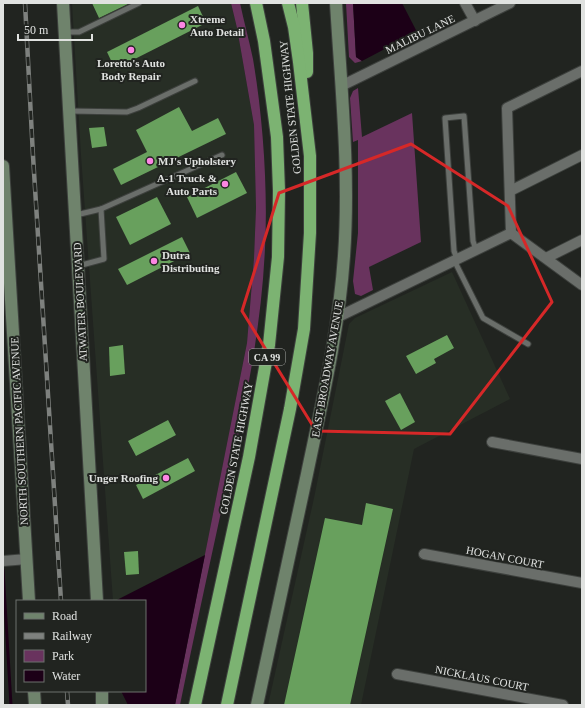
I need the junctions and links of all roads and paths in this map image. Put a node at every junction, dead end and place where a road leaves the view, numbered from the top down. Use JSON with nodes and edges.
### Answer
{"nodes":[{"id":1,"x":63,"y":3,"type":"edge"},
{"id":2,"x":139,"y":3,"type":"edge"},
{"id":3,"x":256,"y":3,"type":"edge"},
{"id":4,"x":288,"y":3,"type":"edge"},
{"id":5,"x":302,"y":3,"type":"edge"},
{"id":6,"x":336,"y":3,"type":"edge"},
{"id":7,"x":465,"y":3,"type":"edge"},
{"id":8,"x":510,"y":3,"type":"edge"},
{"id":9,"x":475,"y":21,"type":"junction"},
{"id":10,"x":64,"y":32,"type":"junction"},
{"id":11,"x":582,"y":71,"type":"edge"},
{"id":12,"x":195,"y":81,"type":"dead end"},
{"id":13,"x":341,"y":86,"type":"junction"},
{"id":14,"x":69,"y":111,"type":"junction"},
{"id":15,"x":222,"y":155,"type":"dead end"},
{"id":16,"x":582,"y":155,"type":"edge"},
{"id":17,"x":310,"y":156,"type":"junction"},
{"id":18,"x":3,"y":166,"type":"edge"},
{"id":19,"x":510,"y":191,"type":"junction"},
{"id":20,"x":101,"y":209,"type":"junction"},
{"id":21,"x":75,"y":215,"type":"junction"},
{"id":22,"x":511,"y":233,"type":"junction"},
{"id":23,"x":582,"y":240,"type":"edge"},
{"id":24,"x":476,"y":250,"type":"junction"},
{"id":25,"x":546,"y":258,"type":"junction"},
{"id":26,"x":456,"y":260,"type":"junction"},
{"id":27,"x":78,"y":266,"type":"junction"},
{"id":28,"x":582,"y":285,"type":"edge"},
{"id":29,"x":338,"y":317,"type":"junction"},
{"id":30,"x":528,"y":344,"type":"dead end"},
{"id":31,"x":492,"y":442,"type":"dead end"},
{"id":32,"x":582,"y":459,"type":"edge"},
{"id":33,"x":424,"y":554,"type":"dead end"},
{"id":34,"x":27,"y":559,"type":"junction"},
{"id":35,"x":3,"y":561,"type":"edge"},
{"id":36,"x":582,"y":583,"type":"edge"},
{"id":37,"x":29,"y":600,"type":"edge"},
{"id":38,"x":97,"y":600,"type":"edge"},
{"id":39,"x":398,"y":674,"type":"dead end"},
{"id":40,"x":34,"y":692,"type":"edge"},
{"id":41,"x":35,"y":705,"type":"edge"},
{"id":42,"x":195,"y":705,"type":"edge"},
{"id":43,"x":227,"y":705,"type":"edge"},
{"id":44,"x":257,"y":705,"type":"edge"},
{"id":45,"x":563,"y":705,"type":"edge"}],
"edges":[{"from":1,"to":10,"type":"main road","name":"ATWATER BOULEVARD"},
{"from":2,"to":10,"type":"lane"},
{"from":3,"to":42,"type":"highway","name":"GOLDEN STATE HIGHWAY","number":"CA 99"},
{"from":4,"to":17,"type":"highway","name":"GOLDEN STATE HIGHWAY","number":"CA 99"},
{"from":5,"to":17,"type":"highway"},
{"from":6,"to":13,"type":"main road","name":"EAST BROADWAY AVENUE"},
{"from":7,"to":9,"type":"street"},
{"from":8,"to":9,"type":"street","name":"MALIBU LANE"},
{"from":9,"to":13,"type":"street","name":"MALIBU LANE"},
{"from":10,"to":14,"type":"main road","name":"ATWATER BOULEVARD"},
{"from":11,"to":19,"type":"street"},
{"from":12,"to":14,"type":"lane"},
{"from":13,"to":29,"type":"main road","name":"EAST BROADWAY AVENUE"},
{"from":14,"to":21,"type":"main road","name":"ATWATER BOULEVARD"},
{"from":15,"to":20,"type":"lane"},
{"from":16,"to":19,"type":"street"},
{"from":17,"to":43,"type":"highway","name":"GOLDEN STATE HIGHWAY","number":"CA 99"},
{"from":18,"to":34,"type":"main road","name":"NORTH SOUTHERN PACIFIC AVENUE"},
{"from":19,"to":22,"type":"street"},
{"from":20,"to":21,"type":"lane"},
{"from":20,"to":27,"type":"lane"},
{"from":21,"to":27,"type":"main road","name":"ATWATER BOULEVARD"},
{"from":22,"to":24,"type":"street"},
{"from":22,"to":25,"type":"street"},
{"from":23,"to":25,"type":"street"},
{"from":24,"to":26,"type":"street"},
{"from":24,"to":26,"type":"lane"},
{"from":25,"to":28,"type":"street"},
{"from":26,"to":29,"type":"street"},
{"from":26,"to":30,"type":"lane"},
{"from":27,"to":38,"type":"main road","name":"ATWATER BOULEVARD"},
{"from":29,"to":44,"type":"main road","name":"EAST BROADWAY AVENUE"},
{"from":31,"to":32,"type":"street"},
{"from":33,"to":36,"type":"street","name":"HOGAN COURT"},
{"from":34,"to":35,"type":"street"},
{"from":34,"to":37,"type":"main road","name":"NORTH SOUTHERN PACIFIC AVENUE"},
{"from":39,"to":45,"type":"street","name":"NICKLAUS COURT"},
{"from":40,"to":41,"type":"main road"}]}
